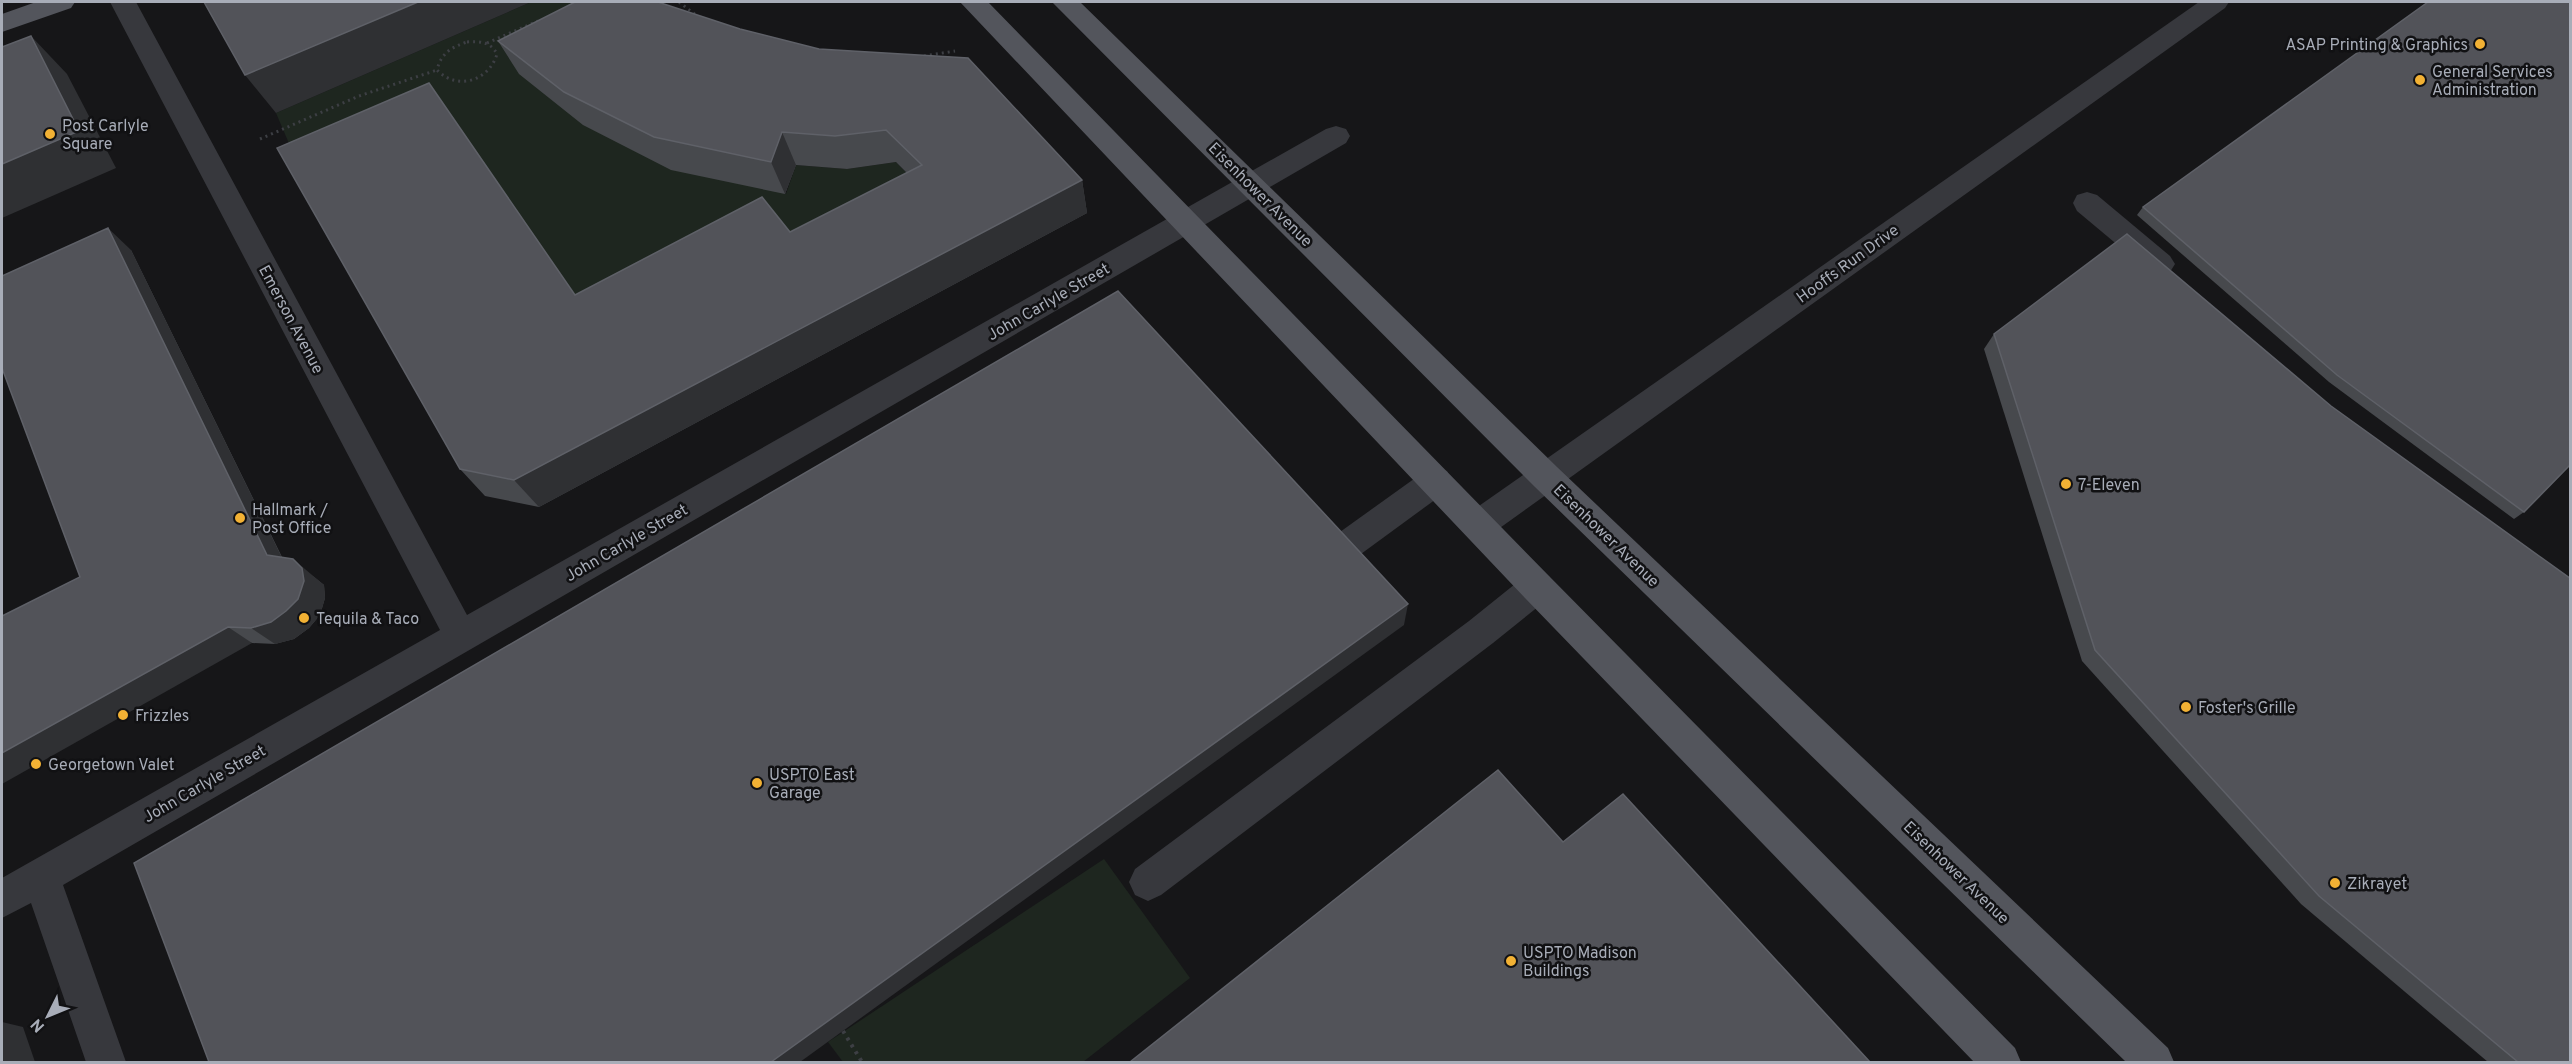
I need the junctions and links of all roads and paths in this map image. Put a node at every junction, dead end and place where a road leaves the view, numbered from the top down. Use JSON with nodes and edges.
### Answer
{"nodes":[{"id":1,"x":62,"y":2,"type":"edge"},
{"id":2,"x":123,"y":2,"type":"edge"},
{"id":3,"x":679,"y":2,"type":"edge"},
{"id":4,"x":973,"y":2,"type":"edge"},
{"id":5,"x":1065,"y":2,"type":"edge"},
{"id":6,"x":2216,"y":2,"type":"edge"},
{"id":7,"x":702,"y":19,"type":"edge"},
{"id":8,"x":546,"y":20,"type":"edge"},
{"id":9,"x":2,"y":23,"type":"edge"},
{"id":10,"x":487,"y":43,"type":"junction"},
{"id":11,"x":955,"y":51,"type":"dead end"},
{"id":12,"x":917,"y":57,"type":"edge"},
{"id":13,"x":437,"y":70,"type":"junction"},
{"id":14,"x":1336,"y":136,"type":"dead end"},
{"id":15,"x":260,"y":139,"type":"dead end"},
{"id":16,"x":1251,"y":185,"type":"junction"},
{"id":17,"x":2087,"y":202,"type":"dead end"},
{"id":18,"x":1185,"y":223,"type":"junction"},
{"id":19,"x":2184,"y":284,"type":"edge"},
{"id":20,"x":1546,"y":477,"type":"junction"},
{"id":21,"x":1436,"y":481,"type":"junction"},
{"id":22,"x":1478,"y":525,"type":"junction"},
{"id":23,"x":1338,"y":552,"type":"edge"},
{"id":24,"x":1537,"y":587,"type":"junction"},
{"id":25,"x":461,"y":637,"type":"junction"},
{"id":26,"x":41,"y":876,"type":"junction"},
{"id":27,"x":1148,"y":882,"type":"dead end"},
{"id":28,"x":2,"y":899,"type":"edge"},
{"id":29,"x":843,"y":1031,"type":"edge"},
{"id":30,"x":106,"y":1062,"type":"edge"},
{"id":31,"x":862,"y":1062,"type":"edge"},
{"id":32,"x":2001,"y":1062,"type":"edge"},
{"id":33,"x":2154,"y":1062,"type":"edge"}],
"edges":[{"from":1,"to":9,"type":"main road"},
{"from":2,"to":25,"type":"street","name":"Emerson Avenue"},
{"from":3,"to":7,"type":"path"},
{"from":4,"to":18,"type":"main road"},
{"from":5,"to":16,"type":"main road","name":"Eisenhower Avenue"},
{"from":6,"to":20,"type":"street","name":"Hooffs Run Drive"},
{"from":8,"to":10,"type":"path"},
{"from":10,"to":13,"type":"path"},
{"from":10,"to":13,"type":"path"},
{"from":11,"to":12,"type":"path"},
{"from":13,"to":15,"type":"path"},
{"from":14,"to":16,"type":"street","name":"John Carlyle Street"},
{"from":16,"to":18,"type":"street","name":"John Carlyle Street"},
{"from":16,"to":20,"type":"main road","name":"Eisenhower Avenue"},
{"from":17,"to":19,"type":"street"},
{"from":18,"to":21,"type":"main road"},
{"from":18,"to":25,"type":"street","name":"John Carlyle Street"},
{"from":20,"to":22,"type":"street","name":"Hooffs Run Drive"},
{"from":20,"to":33,"type":"main road","name":"Eisenhower Avenue"},
{"from":21,"to":22,"type":"main road"},
{"from":21,"to":23,"type":"street"},
{"from":22,"to":24,"type":"main road"},
{"from":24,"to":27,"type":"street"},
{"from":24,"to":32,"type":"main road"},
{"from":25,"to":26,"type":"street","name":"John Carlyle Street"},
{"from":26,"to":28,"type":"street","name":"John Carlyle Street"},
{"from":26,"to":30,"type":"street"},
{"from":29,"to":31,"type":"path"}]}
